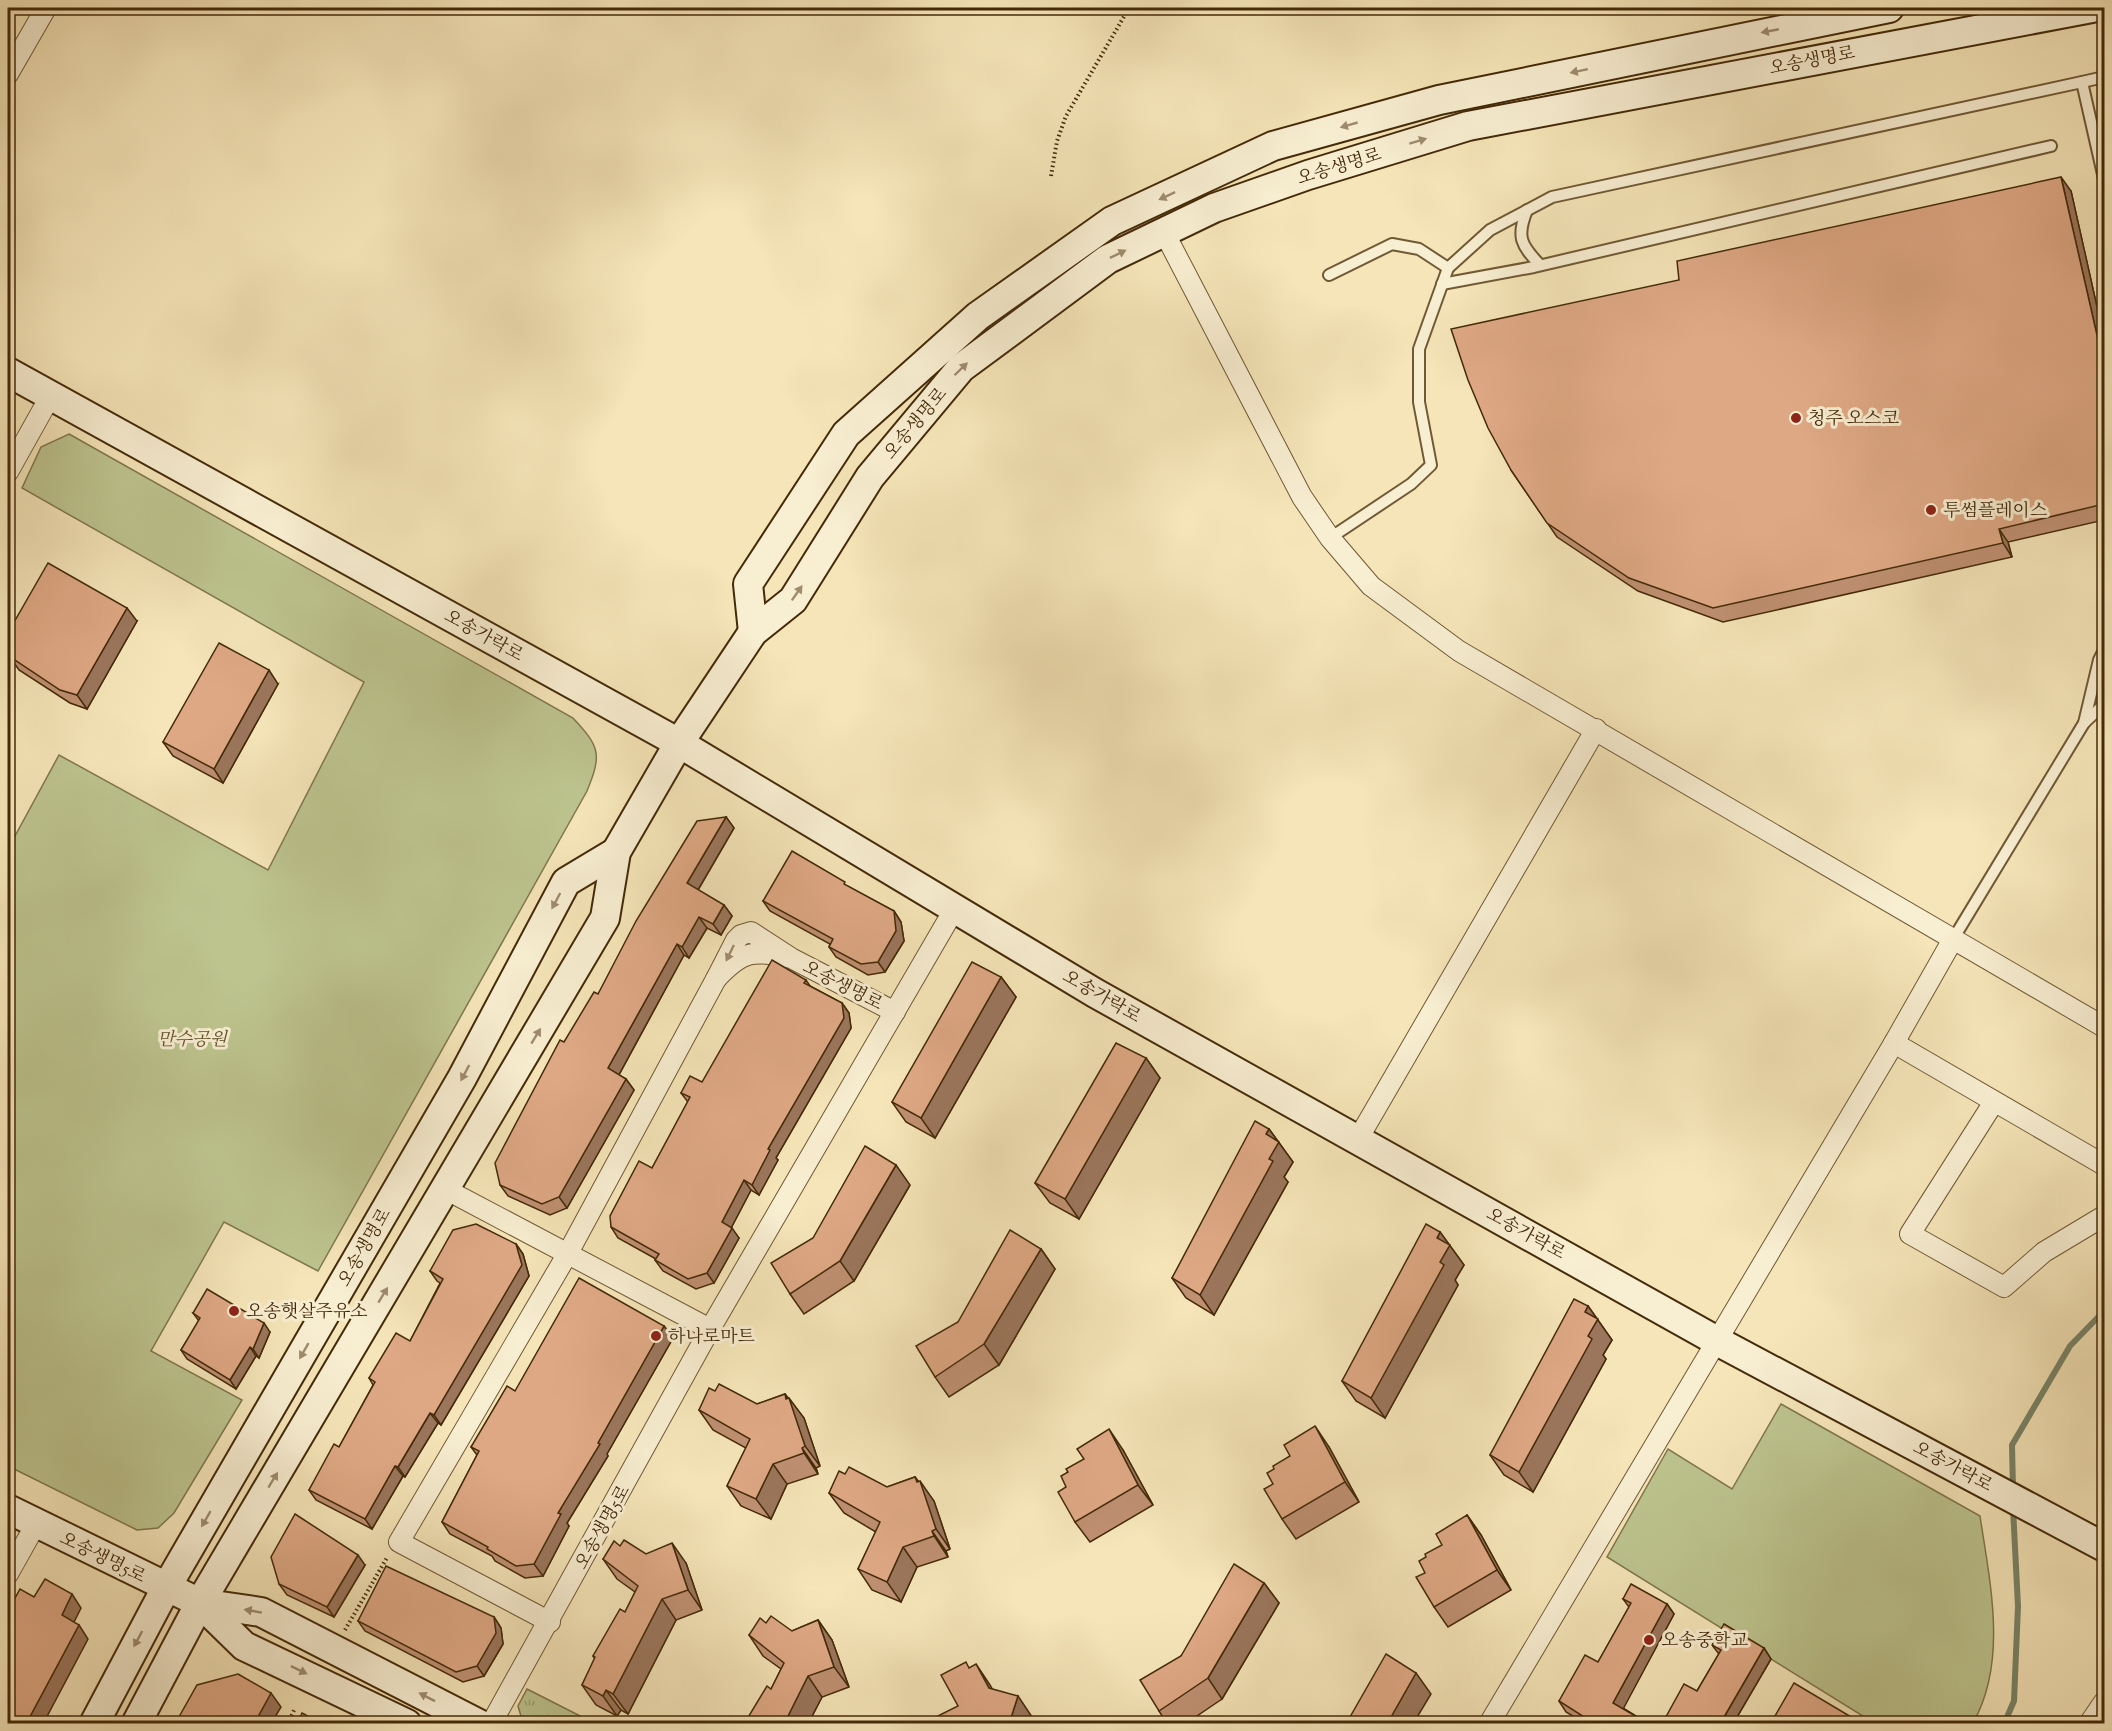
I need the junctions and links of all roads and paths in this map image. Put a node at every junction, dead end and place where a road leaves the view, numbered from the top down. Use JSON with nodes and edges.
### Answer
{"nodes":[{"id":1,"x":46,"y":8,"type":"edge"},
{"id":2,"x":1129,"y":8,"type":"edge"},
{"id":3,"x":1889,"y":8,"type":"edge"},
{"id":4,"x":2092,"y":8,"type":"edge"},
{"id":5,"x":8,"y":74,"type":"edge"},
{"id":6,"x":2104,"y":77,"type":"edge"},
{"id":7,"x":2082,"y":82,"type":"junction"},
{"id":8,"x":2051,"y":146,"type":"dead end"},
{"id":9,"x":1050,"y":176,"type":"dead end"},
{"id":10,"x":2104,"y":179,"type":"edge"},
{"id":11,"x":1527,"y":210,"type":"junction"},
{"id":12,"x":1164,"y":232,"type":"junction"},
{"id":13,"x":1540,"y":265,"type":"junction"},
{"id":14,"x":1448,"y":268,"type":"junction"},
{"id":15,"x":1329,"y":275,"type":"dead end"},
{"id":16,"x":1442,"y":284,"type":"junction"},
{"id":17,"x":8,"y":372,"type":"edge"},
{"id":18,"x":51,"y":395,"type":"junction"},
{"id":19,"x":8,"y":472,"type":"edge"},
{"id":20,"x":1330,"y":538,"type":"junction"},
{"id":21,"x":753,"y":632,"type":"junction"},
{"id":22,"x":2104,"y":650,"type":"edge"},
{"id":23,"x":2104,"y":704,"type":"edge"},
{"id":24,"x":2084,"y":723,"type":"junction"},
{"id":25,"x":1596,"y":729,"type":"junction"},
{"id":26,"x":679,"y":743,"type":"junction"},
{"id":27,"x":616,"y":852,"type":"junction"},
{"id":28,"x":954,"y":908,"type":"junction"},
{"id":29,"x":1952,"y":940,"type":"junction"},
{"id":30,"x":895,"y":1012,"type":"junction"},
{"id":31,"x":2104,"y":1027,"type":"edge"},
{"id":32,"x":1894,"y":1043,"type":"junction"},
{"id":33,"x":1994,"y":1102,"type":"junction"},
{"id":34,"x":1358,"y":1139,"type":"junction"},
{"id":35,"x":2104,"y":1165,"type":"edge"},
{"id":36,"x":445,"y":1189,"type":"junction"},
{"id":37,"x":2104,"y":1216,"type":"edge"},
{"id":38,"x":568,"y":1253,"type":"junction"},
{"id":39,"x":710,"y":1329,"type":"junction"},
{"id":40,"x":1717,"y":1341,"type":"junction"},
{"id":41,"x":8,"y":1509,"type":"edge"},
{"id":42,"x":36,"y":1524,"type":"junction"},
{"id":43,"x":399,"y":1542,"type":"junction"},
{"id":44,"x":2104,"y":1547,"type":"edge"},
{"id":45,"x":8,"y":1574,"type":"edge"},
{"id":46,"x":166,"y":1588,"type":"junction"},
{"id":47,"x":200,"y":1603,"type":"junction"},
{"id":48,"x":550,"y":1622,"type":"junction"},
{"id":49,"x":343,"y":1633,"type":"dead end"},
{"id":50,"x":2104,"y":1702,"type":"edge"},
{"id":51,"x":294,"y":1710,"type":"dead end"},
{"id":52,"x":94,"y":1724,"type":"edge"},
{"id":53,"x":136,"y":1724,"type":"edge"},
{"id":54,"x":288,"y":1724,"type":"edge"},
{"id":55,"x":407,"y":1724,"type":"edge"},
{"id":56,"x":479,"y":1724,"type":"edge"},
{"id":57,"x":491,"y":1724,"type":"edge"},
{"id":58,"x":1489,"y":1724,"type":"edge"},
{"id":59,"x":2089,"y":1724,"type":"edge"}],
"edges":[{"from":1,"to":5,"type":"street"},
{"from":2,"to":9,"type":"path"},
{"from":3,"to":21,"type":"street","name":"오송생명로","one_way":true},
{"from":12,"to":4,"type":"street","name":"오송생명로","one_way":true},
{"from":6,"to":7,"type":"lane"},
{"from":7,"to":10,"type":"lane"},
{"from":7,"to":11,"type":"lane"},
{"from":8,"to":13,"type":"lane"},
{"from":11,"to":13,"type":"lane"},
{"from":11,"to":14,"type":"lane"},
{"from":12,"to":20,"type":"street"},
{"from":21,"to":12,"type":"street","name":"오송생명로","one_way":true},
{"from":13,"to":16,"type":"lane"},
{"from":14,"to":15,"type":"lane"},
{"from":14,"to":16,"type":"lane"},
{"from":16,"to":20,"type":"lane"},
{"from":17,"to":18,"type":"street","name":"오송가락로"},
{"from":18,"to":19,"type":"street"},
{"from":18,"to":26,"type":"street","name":"오송가락로"},
{"from":20,"to":25,"type":"street"},
{"from":21,"to":26,"type":"street","name":"오송생명로"},
{"from":22,"to":24,"type":"lane"},
{"from":23,"to":24,"type":"lane"},
{"from":24,"to":29,"type":"lane"},
{"from":25,"to":29,"type":"street"},
{"from":25,"to":34,"type":"street"},
{"from":26,"to":27,"type":"street","name":"오송생명로"},
{"from":26,"to":28,"type":"street","name":"오송가락로"},
{"from":36,"to":27,"type":"street","name":"오송생명로","one_way":true},
{"from":27,"to":46,"type":"street","name":"오송생명로","one_way":true},
{"from":28,"to":30,"type":"street"},
{"from":28,"to":34,"type":"street","name":"오송가락로"},
{"from":29,"to":31,"type":"street"},
{"from":29,"to":32,"type":"street"},
{"from":30,"to":38,"type":"street","name":"오송생명로"},
{"from":30,"to":39,"type":"street"},
{"from":32,"to":33,"type":"street"},
{"from":32,"to":40,"type":"street"},
{"from":33,"to":35,"type":"street"},
{"from":33,"to":37,"type":"street"},
{"from":34,"to":40,"type":"street","name":"오송가락로"},
{"from":36,"to":38,"type":"street"},
{"from":47,"to":36,"type":"street","name":"오송생명로","one_way":true},
{"from":38,"to":39,"type":"street"},
{"from":38,"to":43,"type":"street","name":"오송생명로"},
{"from":39,"to":48,"type":"street","name":"오송생명5로"},
{"from":40,"to":44,"type":"street","name":"오송가락로"},
{"from":40,"to":58,"type":"street"},
{"from":41,"to":42,"type":"street","name":"오송생명5로"},
{"from":42,"to":45,"type":"street"},
{"from":42,"to":46,"type":"street","name":"오송생명5로"},
{"from":43,"to":48,"type":"street"},
{"from":43,"to":49,"type":"path"},
{"from":46,"to":47,"type":"street","name":"오송생명5로"},
{"from":46,"to":52,"type":"street","name":"오송생명로","one_way":true},
{"from":47,"to":53,"type":"street","name":"오송생명로"},
{"from":47,"to":55,"type":"street","name":"오송생명5로","one_way":true},
{"from":56,"to":47,"type":"street","name":"오송생명5로","one_way":true},
{"from":48,"to":57,"type":"street","name":"오송생명5로"},
{"from":50,"to":59,"type":"street"},
{"from":51,"to":54,"type":"path"}]}
